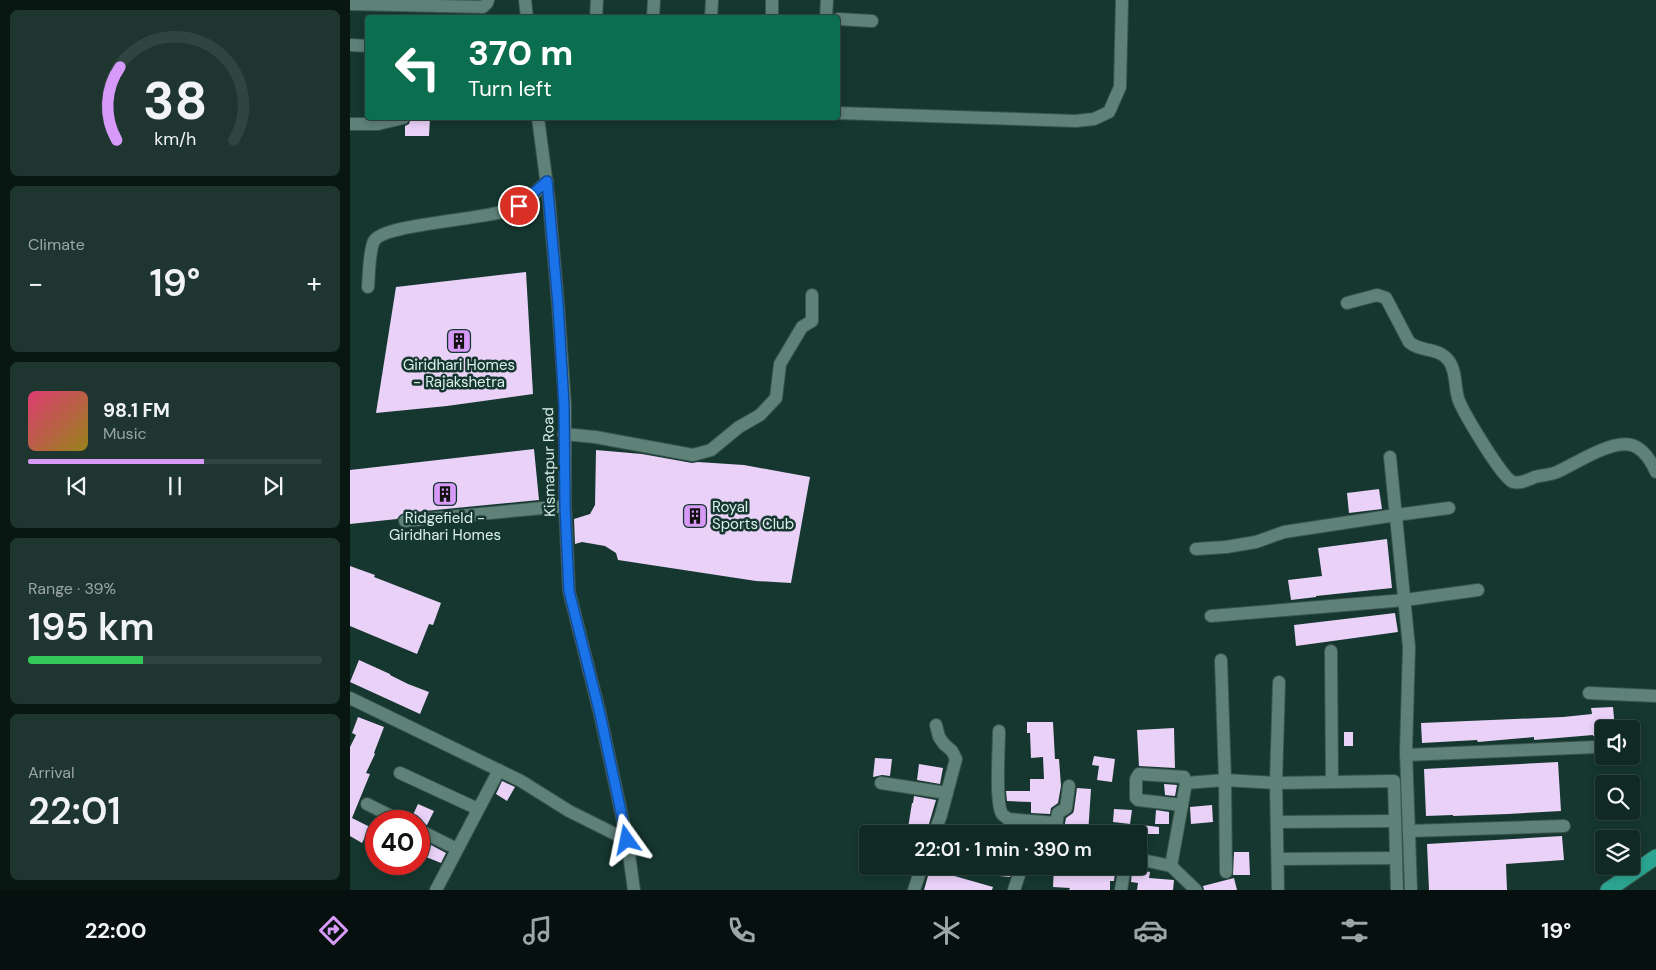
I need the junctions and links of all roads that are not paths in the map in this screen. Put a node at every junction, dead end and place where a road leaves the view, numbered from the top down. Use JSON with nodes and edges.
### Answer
{"nodes":[{"id":1,"x":488,"y":0,"type":"edge"},
{"id":2,"x":525,"y":0,"type":"edge"},
{"id":3,"x":597,"y":0,"type":"edge"},
{"id":4,"x":654,"y":0,"type":"edge"},
{"id":5,"x":712,"y":0,"type":"edge"},
{"id":6,"x":772,"y":0,"type":"edge"},
{"id":7,"x":827,"y":0,"type":"edge"},
{"id":8,"x":1122,"y":0,"type":"edge"},
{"id":9,"x":350,"y":4,"type":"edge"},
{"id":10,"x":527,"y":15,"type":"edge"},
{"id":11,"x":596,"y":15,"type":"edge"},
{"id":12,"x":653,"y":15,"type":"edge"},
{"id":13,"x":711,"y":15,"type":"edge"},
{"id":14,"x":772,"y":15,"type":"edge"},
{"id":15,"x":826,"y":15,"type":"edge"},
{"id":16,"x":840,"y":19,"type":"edge"},
{"id":17,"x":872,"y":21,"type":"dead end"},
{"id":18,"x":350,"y":45,"type":"edge"},
{"id":19,"x":365,"y":46,"type":"edge"},
{"id":20,"x":840,"y":114,"type":"edge"},
{"id":21,"x":395,"y":120,"type":"edge"},
{"id":22,"x":538,"y":120,"type":"edge"},
{"id":23,"x":350,"y":124,"type":"edge"},
{"id":24,"x":547,"y":181,"type":"junction"},
{"id":25,"x":368,"y":287,"type":"dead end"},
{"id":26,"x":812,"y":295,"type":"dead end"},
{"id":27,"x":1347,"y":302,"type":"dead end"},
{"id":28,"x":564,"y":434,"type":"junction"},
{"id":29,"x":1390,"y":456,"type":"dead end"},
{"id":30,"x":1656,"y":472,"type":"edge"},
{"id":31,"x":565,"y":506,"type":"junction"},
{"id":32,"x":1449,"y":508,"type":"dead end"},
{"id":33,"x":1396,"y":515,"type":"junction"},
{"id":34,"x":405,"y":521,"type":"dead end"},
{"id":35,"x":1196,"y":549,"type":"dead end"},
{"id":36,"x":1478,"y":590,"type":"dead end"},
{"id":37,"x":1404,"y":600,"type":"junction"},
{"id":38,"x":1211,"y":616,"type":"dead end"},
{"id":39,"x":1331,"y":651,"type":"dead end"},
{"id":40,"x":1221,"y":660,"type":"dead end"},
{"id":41,"x":1279,"y":682,"type":"dead end"},
{"id":42,"x":1589,"y":693,"type":"dead end"},
{"id":43,"x":1656,"y":696,"type":"edge"},
{"id":44,"x":350,"y":698,"type":"edge"},
{"id":45,"x":936,"y":725,"type":"dead end"},
{"id":46,"x":999,"y":731,"type":"dead end"},
{"id":47,"x":1595,"y":747,"type":"edge"},
{"id":48,"x":1406,"y":755,"type":"junction"},
{"id":49,"x":499,"y":770,"type":"junction"},
{"id":50,"x":400,"y":773,"type":"dead end"},
{"id":51,"x":1225,"y":780,"type":"junction"},
{"id":52,"x":1186,"y":782,"type":"junction"},
{"id":53,"x":1332,"y":782,"type":"junction"},
{"id":54,"x":881,"y":783,"type":"dead end"},
{"id":55,"x":1276,"y":783,"type":"junction"},
{"id":56,"x":1069,"y":786,"type":"dead end"},
{"id":57,"x":947,"y":793,"type":"junction"},
{"id":58,"x":367,"y":804,"type":"dead end"},
{"id":59,"x":1182,"y":805,"type":"junction"},
{"id":60,"x":478,"y":809,"type":"junction"},
{"id":61,"x":379,"y":810,"type":"edge"},
{"id":62,"x":1395,"y":821,"type":"junction"},
{"id":63,"x":1277,"y":822,"type":"junction"},
{"id":64,"x":937,"y":825,"type":"edge"},
{"id":65,"x":1040,"y":825,"type":"edge"},
{"id":66,"x":1056,"y":825,"type":"edge"},
{"id":67,"x":1564,"y":826,"type":"dead end"},
{"id":68,"x":1408,"y":831,"type":"junction"},
{"id":69,"x":430,"y":836,"type":"edge"},
{"id":70,"x":627,"y":840,"type":"junction"},
{"id":71,"x":457,"y":849,"type":"junction"},
{"id":72,"x":1656,"y":856,"type":"edge"},
{"id":73,"x":1278,"y":858,"type":"junction"},
{"id":74,"x":1396,"y":858,"type":"junction"},
{"id":75,"x":1147,"y":861,"type":"edge"},
{"id":76,"x":1170,"y":866,"type":"junction"},
{"id":77,"x":1226,"y":872,"type":"dead end"},
{"id":78,"x":919,"y":875,"type":"edge"},
{"id":79,"x":1019,"y":875,"type":"edge"},
{"id":80,"x":1124,"y":875,"type":"edge"},
{"id":81,"x":436,"y":890,"type":"edge"},
{"id":82,"x":634,"y":890,"type":"edge"},
{"id":83,"x":914,"y":890,"type":"edge"},
{"id":84,"x":1014,"y":890,"type":"edge"},
{"id":85,"x":1121,"y":890,"type":"edge"},
{"id":86,"x":1196,"y":890,"type":"edge"},
{"id":87,"x":1278,"y":890,"type":"edge"},
{"id":88,"x":1398,"y":890,"type":"edge"},
{"id":89,"x":1411,"y":890,"type":"edge"},
{"id":90,"x":1608,"y":890,"type":"edge"}],
"edges":[{"from":1,"to":9,"type":"street"},
{"from":2,"to":10,"type":"street"},
{"from":3,"to":11,"type":"street"},
{"from":4,"to":12,"type":"street"},
{"from":5,"to":13,"type":"street"},
{"from":6,"to":14,"type":"street"},
{"from":7,"to":15,"type":"street"},
{"from":8,"to":20,"type":"street"},
{"from":16,"to":17,"type":"street"},
{"from":18,"to":19,"type":"street"},
{"from":21,"to":23,"type":"street"},
{"from":22,"to":24,"type":"street","name":"Kismatpur Road"},
{"from":24,"to":25,"type":"street"},
{"from":24,"to":28,"type":"street","name":"Kismatpur Road"},
{"from":26,"to":28,"type":"street"},
{"from":27,"to":30,"type":"street"},
{"from":28,"to":31,"type":"street","name":"Kismatpur Road"},
{"from":29,"to":33,"type":"street"},
{"from":31,"to":34,"type":"street"},
{"from":31,"to":70,"type":"street","name":"Kismatpur Road"},
{"from":32,"to":33,"type":"street"},
{"from":33,"to":35,"type":"street"},
{"from":33,"to":37,"type":"street"},
{"from":36,"to":37,"type":"street"},
{"from":37,"to":38,"type":"street"},
{"from":37,"to":48,"type":"street"},
{"from":39,"to":53,"type":"street"},
{"from":40,"to":51,"type":"street"},
{"from":41,"to":55,"type":"street"},
{"from":42,"to":43,"type":"street"},
{"from":44,"to":49,"type":"street"},
{"from":45,"to":57,"type":"street"},
{"from":46,"to":65,"type":"street"},
{"from":47,"to":48,"type":"street"},
{"from":48,"to":68,"type":"street"},
{"from":49,"to":60,"type":"street"},
{"from":49,"to":70,"type":"street"},
{"from":50,"to":60,"type":"street"},
{"from":51,"to":52,"type":"street"},
{"from":51,"to":55,"type":"street"},
{"from":51,"to":77,"type":"street"},
{"from":52,"to":59,"type":"street"},
{"from":52,"to":59,"type":"street"},
{"from":53,"to":55,"type":"street"},
{"from":53,"to":62,"type":"street"},
{"from":54,"to":57,"type":"street"},
{"from":55,"to":63,"type":"street"},
{"from":56,"to":66,"type":"street"},
{"from":57,"to":64,"type":"street"},
{"from":58,"to":61,"type":"street"},
{"from":59,"to":76,"type":"street"},
{"from":60,"to":71,"type":"street"},
{"from":62,"to":63,"type":"street"},
{"from":62,"to":74,"type":"street"},
{"from":63,"to":73,"type":"street"},
{"from":67,"to":68,"type":"street"},
{"from":68,"to":89,"type":"street"},
{"from":69,"to":71,"type":"street"},
{"from":70,"to":82,"type":"street","name":"Kismatpur Road"},
{"from":71,"to":81,"type":"street"},
{"from":72,"to":90,"type":"main road"},
{"from":73,"to":74,"type":"street"},
{"from":73,"to":87,"type":"street"},
{"from":74,"to":88,"type":"street"},
{"from":75,"to":76,"type":"street"},
{"from":76,"to":86,"type":"street"},
{"from":78,"to":83,"type":"street"},
{"from":79,"to":84,"type":"street"},
{"from":80,"to":85,"type":"street"}]}
